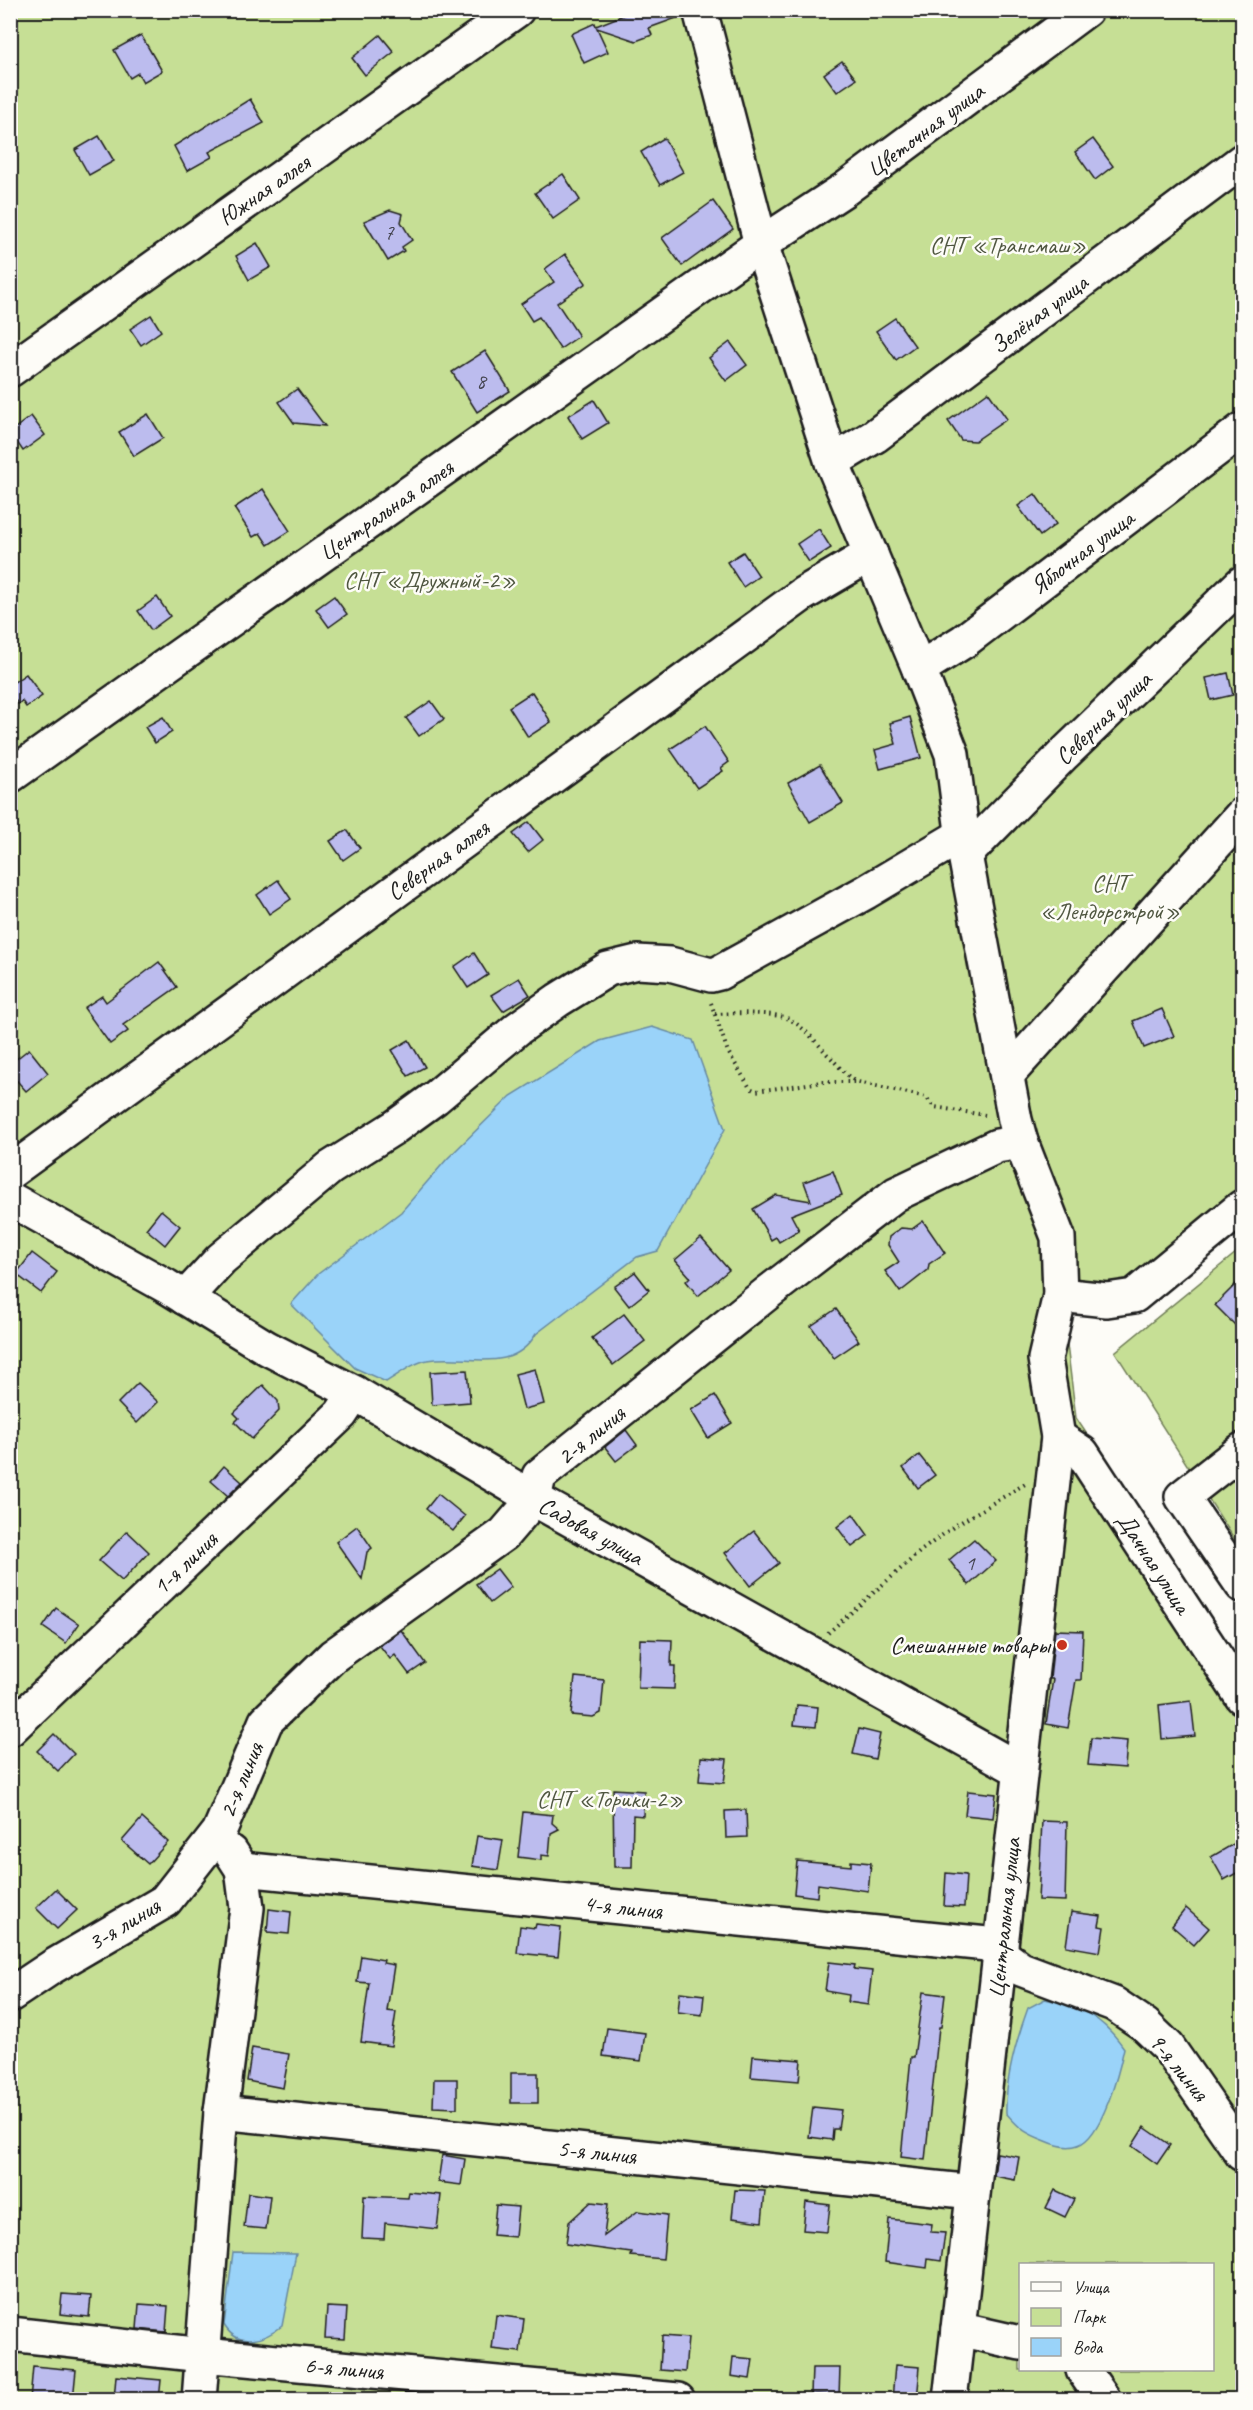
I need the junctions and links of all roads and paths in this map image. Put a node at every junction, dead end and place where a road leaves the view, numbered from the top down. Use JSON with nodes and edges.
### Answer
{"nodes":[{"id":1,"x":517,"y":10,"type":"edge"},
{"id":2,"x":1086,"y":10,"type":"edge"},
{"id":3,"x":708,"y":14,"type":"edge"},
{"id":4,"x":1242,"y":161,"type":"edge"},
{"id":5,"x":761,"y":244,"type":"junction"},
{"id":6,"x":10,"y":370,"type":"edge"},
{"id":7,"x":1242,"y":430,"type":"edge"},
{"id":8,"x":832,"y":462,"type":"junction"},
{"id":9,"x":871,"y":554,"type":"junction"},
{"id":10,"x":1242,"y":583,"type":"edge"},
{"id":11,"x":920,"y":669,"type":"junction"},
{"id":12,"x":10,"y":776,"type":"edge"},
{"id":13,"x":1242,"y":815,"type":"edge"},
{"id":14,"x":963,"y":845,"type":"junction"},
{"id":15,"x":711,"y":975,"type":"junction"},
{"id":16,"x":715,"y":1014,"type":"junction"},
{"id":17,"x":1007,"y":1075,"type":"junction"},
{"id":18,"x":858,"y":1082,"type":"junction"},
{"id":19,"x":1018,"y":1131,"type":"junction"},
{"id":20,"x":10,"y":1172,"type":"edge"},
{"id":21,"x":10,"y":1199,"type":"edge"},
{"id":22,"x":1242,"y":1208,"type":"edge"},
{"id":23,"x":176,"y":1292,"type":"junction"},
{"id":24,"x":1060,"y":1295,"type":"junction"},
{"id":25,"x":356,"y":1393,"type":"junction"},
{"id":26,"x":1242,"y":1450,"type":"edge"},
{"id":27,"x":1056,"y":1452,"type":"junction"},
{"id":28,"x":534,"y":1499,"type":"junction"},
{"id":29,"x":1242,"y":1585,"type":"edge"},
{"id":30,"x":806,"y":1652,"type":"junction"},
{"id":31,"x":1242,"y":1697,"type":"edge"},
{"id":32,"x":10,"y":1729,"type":"edge"},
{"id":33,"x":1020,"y":1770,"type":"junction"},
{"id":34,"x":219,"y":1832,"type":"junction"},
{"id":35,"x":242,"y":1869,"type":"junction"},
{"id":36,"x":1000,"y":1956,"type":"junction"},
{"id":37,"x":10,"y":1995,"type":"edge"},
{"id":38,"x":221,"y":2112,"type":"junction"},
{"id":39,"x":1242,"y":2154,"type":"edge"},
{"id":40,"x":973,"y":2192,"type":"junction"},
{"id":41,"x":958,"y":2330,"type":"junction"},
{"id":42,"x":10,"y":2334,"type":"edge"},
{"id":43,"x":1019,"y":2343,"type":"edge"},
{"id":44,"x":203,"y":2355,"type":"junction"},
{"id":45,"x":1084,"y":2371,"type":"edge"},
{"id":46,"x":199,"y":2400,"type":"edge"},
{"id":47,"x":678,"y":2400,"type":"edge"},
{"id":48,"x":950,"y":2400,"type":"edge"},
{"id":49,"x":1104,"y":2400,"type":"edge"}],
"edges":[{"from":1,"to":6,"type":"street","name":"Южная аллея"},
{"from":2,"to":5,"type":"street","name":"Цветочная улица"},
{"from":3,"to":5,"type":"street","name":"Центральная улица"},
{"from":4,"to":8,"type":"street","name":"Зелёная улица"},
{"from":5,"to":8,"type":"street","name":"Центральная улица"},
{"from":5,"to":12,"type":"street","name":"Центральная аллея"},
{"from":7,"to":11,"type":"street","name":"Яблочная улица"},
{"from":8,"to":9,"type":"street","name":"Центральная улица"},
{"from":9,"to":11,"type":"street","name":"Центральная улица"},
{"from":9,"to":20,"type":"street","name":"Северная аллея"},
{"from":10,"to":14,"type":"street","name":"Северная улица"},
{"from":11,"to":14,"type":"street","name":"Центральная улица"},
{"from":13,"to":17,"type":"street"},
{"from":14,"to":15,"type":"street","name":"Северная улица"},
{"from":14,"to":17,"type":"street","name":"Центральная улица"},
{"from":15,"to":16,"type":"path"},
{"from":15,"to":23,"type":"street"},
{"from":16,"to":18,"type":"path"},
{"from":16,"to":18,"type":"path"},
{"from":17,"to":19,"type":"street","name":"Центральная улица"},
{"from":18,"to":19,"type":"path"},
{"from":19,"to":24,"type":"street","name":"Центральная улица"},
{"from":19,"to":28,"type":"street","name":"2-я линия"},
{"from":21,"to":23,"type":"street","name":"Садовая улица"},
{"from":22,"to":24,"type":"street"},
{"from":23,"to":25,"type":"street","name":"Садовая улица"},
{"from":24,"to":27,"type":"street","name":"Центральная улица"},
{"from":25,"to":28,"type":"street","name":"Садовая улица"},
{"from":25,"to":32,"type":"street","name":"1-я линия"},
{"from":26,"to":29,"type":"street"},
{"from":27,"to":30,"type":"path"},
{"from":27,"to":31,"type":"street","name":"Дачная улица"},
{"from":27,"to":33,"type":"street","name":"Центральная улица"},
{"from":28,"to":30,"type":"street","name":"Садовая улица"},
{"from":28,"to":34,"type":"street","name":"2-я линия"},
{"from":30,"to":33,"type":"street","name":"Садовая улица"},
{"from":33,"to":36,"type":"street","name":"Центральная улица"},
{"from":34,"to":35,"type":"street"},
{"from":34,"to":37,"type":"street","name":"3-я линия"},
{"from":35,"to":36,"type":"street","name":"4-я линия"},
{"from":35,"to":38,"type":"street"},
{"from":36,"to":39,"type":"street","name":"9-я линия"},
{"from":36,"to":40,"type":"street","name":"Центральная улица"},
{"from":38,"to":40,"type":"street","name":"5-я линия"},
{"from":38,"to":44,"type":"street"},
{"from":40,"to":41,"type":"street","name":"Центральная улица"},
{"from":41,"to":43,"type":"street"},
{"from":41,"to":48,"type":"street","name":"Центральная улица"},
{"from":42,"to":44,"type":"street","name":"6-я линия"},
{"from":44,"to":46,"type":"street"},
{"from":44,"to":47,"type":"street","name":"6-я линия"},
{"from":45,"to":49,"type":"street"}]}
